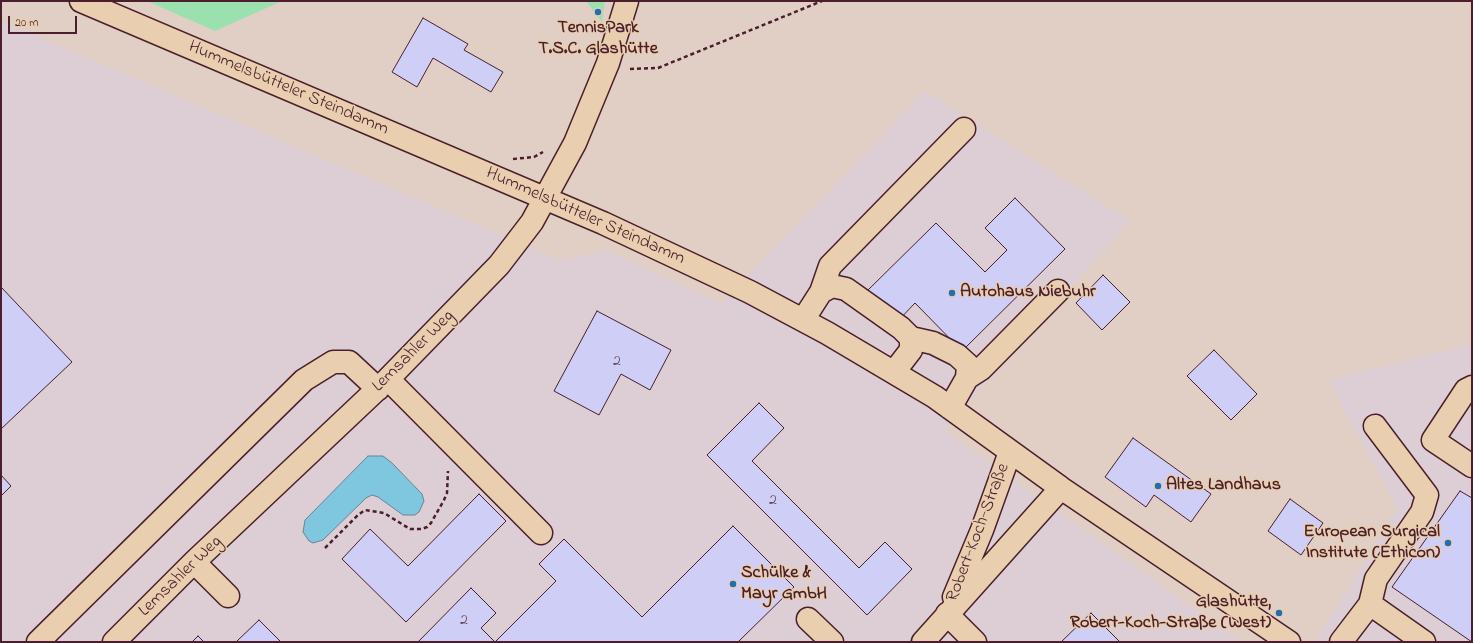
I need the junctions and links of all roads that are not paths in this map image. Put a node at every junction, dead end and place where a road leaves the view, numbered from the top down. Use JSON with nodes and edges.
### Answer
{"nodes":[{"id":1,"x":81,"y":1,"type":"edge"},
{"id":2,"x":628,"y":1,"type":"edge"},
{"id":3,"x":964,"y":129,"type":"dead end"},
{"id":4,"x":545,"y":198,"type":"junction"},
{"id":5,"x":1058,"y":291,"type":"dead end"},
{"id":6,"x":821,"y":292,"type":"junction"},
{"id":7,"x":803,"y":320,"type":"junction"},
{"id":8,"x":911,"y":338,"type":"junction"},
{"id":9,"x":894,"y":372,"type":"junction"},
{"id":10,"x":967,"y":378,"type":"junction"},
{"id":11,"x":383,"y":384,"type":"junction"},
{"id":12,"x":1472,"y":387,"type":"edge"},
{"id":13,"x":950,"y":408,"type":"junction"},
{"id":14,"x":1375,"y":426,"type":"dead end"},
{"id":15,"x":1010,"y":452,"type":"junction"},
{"id":16,"x":1472,"y":466,"type":"edge"},
{"id":17,"x":1061,"y":488,"type":"junction"},
{"id":18,"x":541,"y":533,"type":"dead end"},
{"id":19,"x":194,"y":562,"type":"junction"},
{"id":20,"x":228,"y":596,"type":"dead end"},
{"id":21,"x":1370,"y":604,"type":"junction"},
{"id":22,"x":947,"y":614,"type":"junction"},
{"id":23,"x":808,"y":619,"type":"dead end"},
{"id":24,"x":38,"y":642,"type":"edge"},
{"id":25,"x":114,"y":642,"type":"edge"},
{"id":26,"x":832,"y":642,"type":"edge"},
{"id":27,"x":923,"y":642,"type":"edge"},
{"id":28,"x":975,"y":642,"type":"edge"},
{"id":29,"x":1289,"y":642,"type":"edge"},
{"id":30,"x":1341,"y":642,"type":"edge"},
{"id":31,"x":1424,"y":642,"type":"edge"}],
"edges":[{"from":1,"to":4,"type":"street","name":"Hummelsbütteler Steindamm"},
{"from":2,"to":4,"type":"street","name":"Lemsahler Weg"},
{"from":3,"to":6,"type":"street"},
{"from":4,"to":7,"type":"street","name":"Hummelsbütteler Steindamm"},
{"from":4,"to":11,"type":"street","name":"Lemsahler Weg"},
{"from":5,"to":10,"type":"street"},
{"from":6,"to":7,"type":"street"},
{"from":6,"to":8,"type":"street"},
{"from":7,"to":9,"type":"street","name":"Hummelsbütteler Steindamm"},
{"from":8,"to":9,"type":"street"},
{"from":8,"to":10,"type":"street"},
{"from":9,"to":13,"type":"street","name":"Hummelsbütteler Steindamm"},
{"from":10,"to":13,"type":"street"},
{"from":11,"to":18,"type":"street"},
{"from":11,"to":19,"type":"street","name":"Lemsahler Weg"},
{"from":11,"to":24,"type":"street"},
{"from":12,"to":16,"type":"street"},
{"from":13,"to":15,"type":"street","name":"Hummelsbütteler Steindamm"},
{"from":14,"to":21,"type":"street"},
{"from":15,"to":17,"type":"street","name":"Hummelsbütteler Steindamm"},
{"from":15,"to":22,"type":"street","name":"Robert-Koch-Straße"},
{"from":17,"to":22,"type":"street","name":"Robert-Koch-Straße"},
{"from":17,"to":29,"type":"street","name":"Hummelsbütteler Steindamm"},
{"from":19,"to":20,"type":"street"},
{"from":19,"to":25,"type":"street","name":"Lemsahler Weg"},
{"from":21,"to":30,"type":"street"},
{"from":21,"to":31,"type":"street"},
{"from":22,"to":27,"type":"street","name":"Robert-Koch-Straße"},
{"from":22,"to":28,"type":"street"},
{"from":23,"to":26,"type":"street"}]}
